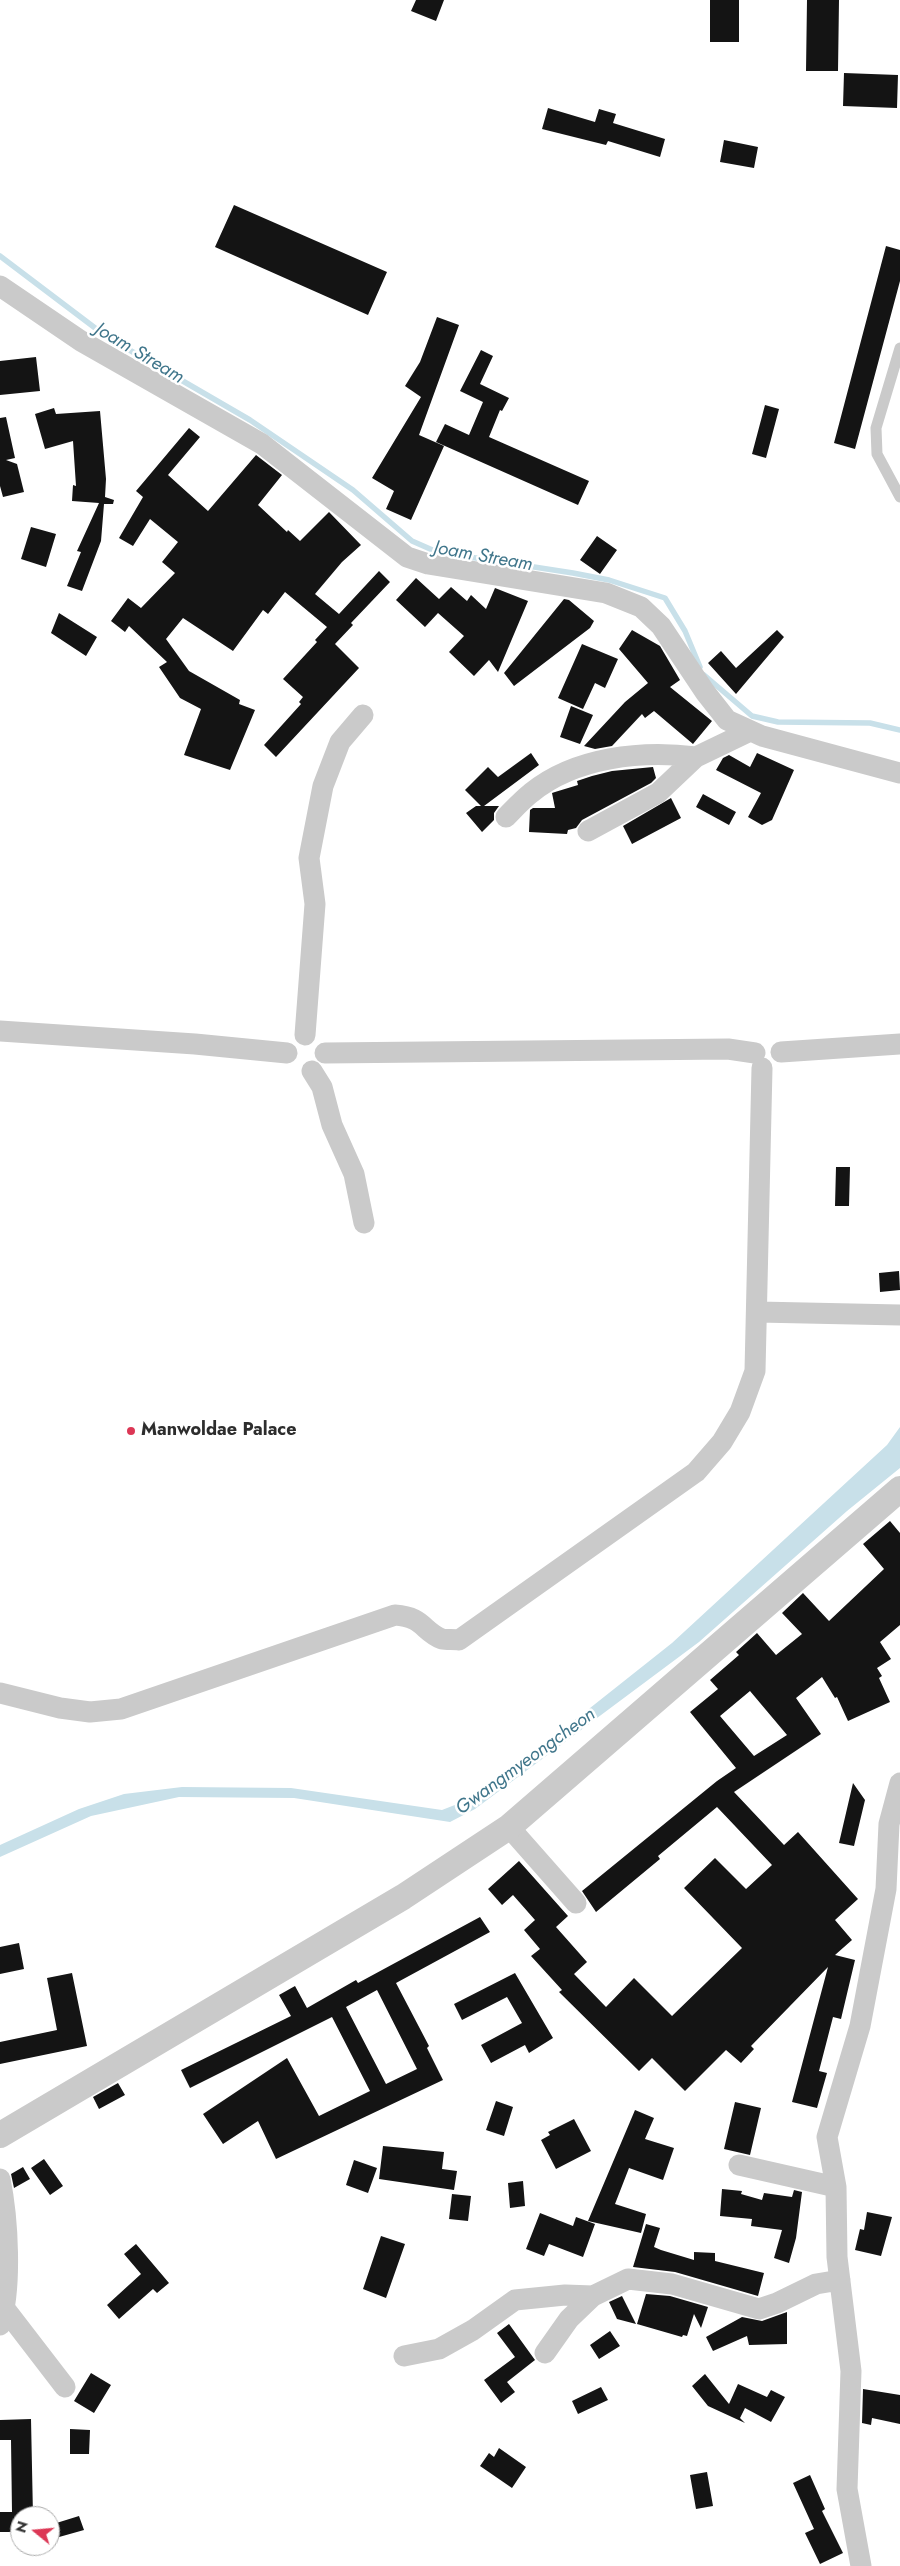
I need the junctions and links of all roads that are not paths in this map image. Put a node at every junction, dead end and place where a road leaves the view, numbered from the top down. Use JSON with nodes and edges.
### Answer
{"nodes":[{"id":1,"x":0,"y":286,"type":"edge"},
{"id":2,"x":900,"y":348,"type":"edge"},
{"id":3,"x":900,"y":497,"type":"edge"},
{"id":4,"x":364,"y":715,"type":"dead end"},
{"id":5,"x":750,"y":731,"type":"junction"},
{"id":6,"x":696,"y":757,"type":"junction"},
{"id":7,"x":900,"y":773,"type":"edge"},
{"id":8,"x":506,"y":817,"type":"dead end"},
{"id":9,"x":588,"y":831,"type":"dead end"},
{"id":10,"x":0,"y":1031,"type":"edge"},
{"id":11,"x":305,"y":1035,"type":"junction"},
{"id":12,"x":899,"y":1044,"type":"edge"},
{"id":13,"x":288,"y":1053,"type":"junction"},
{"id":14,"x":325,"y":1053,"type":"junction"},
{"id":15,"x":759,"y":1060,"type":"junction"},
{"id":16,"x":312,"y":1071,"type":"junction"},
{"id":17,"x":364,"y":1224,"type":"dead end"},
{"id":18,"x":758,"y":1312,"type":"junction"},
{"id":19,"x":900,"y":1315,"type":"edge"},
{"id":20,"x":900,"y":1489,"type":"edge"},
{"id":21,"x":0,"y":1693,"type":"edge"},
{"id":22,"x":900,"y":1783,"type":"edge"},
{"id":23,"x":509,"y":1827,"type":"junction"},
{"id":24,"x":576,"y":1903,"type":"dead end"},
{"id":25,"x":0,"y":2135,"type":"edge"},
{"id":26,"x":739,"y":2165,"type":"dead end"},
{"id":27,"x":0,"y":2179,"type":"edge"},
{"id":28,"x":836,"y":2187,"type":"junction"},
{"id":29,"x":840,"y":2280,"type":"junction"},
{"id":30,"x":593,"y":2296,"type":"junction"},
{"id":31,"x":3,"y":2317,"type":"edge"},
{"id":32,"x":545,"y":2353,"type":"dead end"},
{"id":33,"x":404,"y":2356,"type":"dead end"},
{"id":34,"x":65,"y":2387,"type":"dead end"},
{"id":35,"x":861,"y":2566,"type":"edge"}],
"edges":[{"from":1,"to":5,"type":"street"},
{"from":2,"to":3,"type":"lane"},
{"from":4,"to":11,"type":"street"},
{"from":5,"to":6,"type":"street"},
{"from":5,"to":7,"type":"street"},
{"from":6,"to":8,"type":"street"},
{"from":6,"to":9,"type":"street"},
{"from":10,"to":13,"type":"street"},
{"from":11,"to":13,"type":"street"},
{"from":11,"to":14,"type":"street"},
{"from":12,"to":15,"type":"street"},
{"from":13,"to":16,"type":"street"},
{"from":14,"to":15,"type":"street"},
{"from":14,"to":16,"type":"street"},
{"from":15,"to":18,"type":"street"},
{"from":16,"to":17,"type":"street"},
{"from":18,"to":19,"type":"street"},
{"from":18,"to":21,"type":"street"},
{"from":20,"to":23,"type":"street"},
{"from":22,"to":28,"type":"street"},
{"from":23,"to":24,"type":"street"},
{"from":23,"to":25,"type":"street"},
{"from":26,"to":28,"type":"street"},
{"from":27,"to":31,"type":"street"},
{"from":28,"to":29,"type":"street"},
{"from":29,"to":30,"type":"street"},
{"from":29,"to":35,"type":"street"},
{"from":30,"to":32,"type":"street"},
{"from":30,"to":33,"type":"street"},
{"from":31,"to":34,"type":"street"}]}
